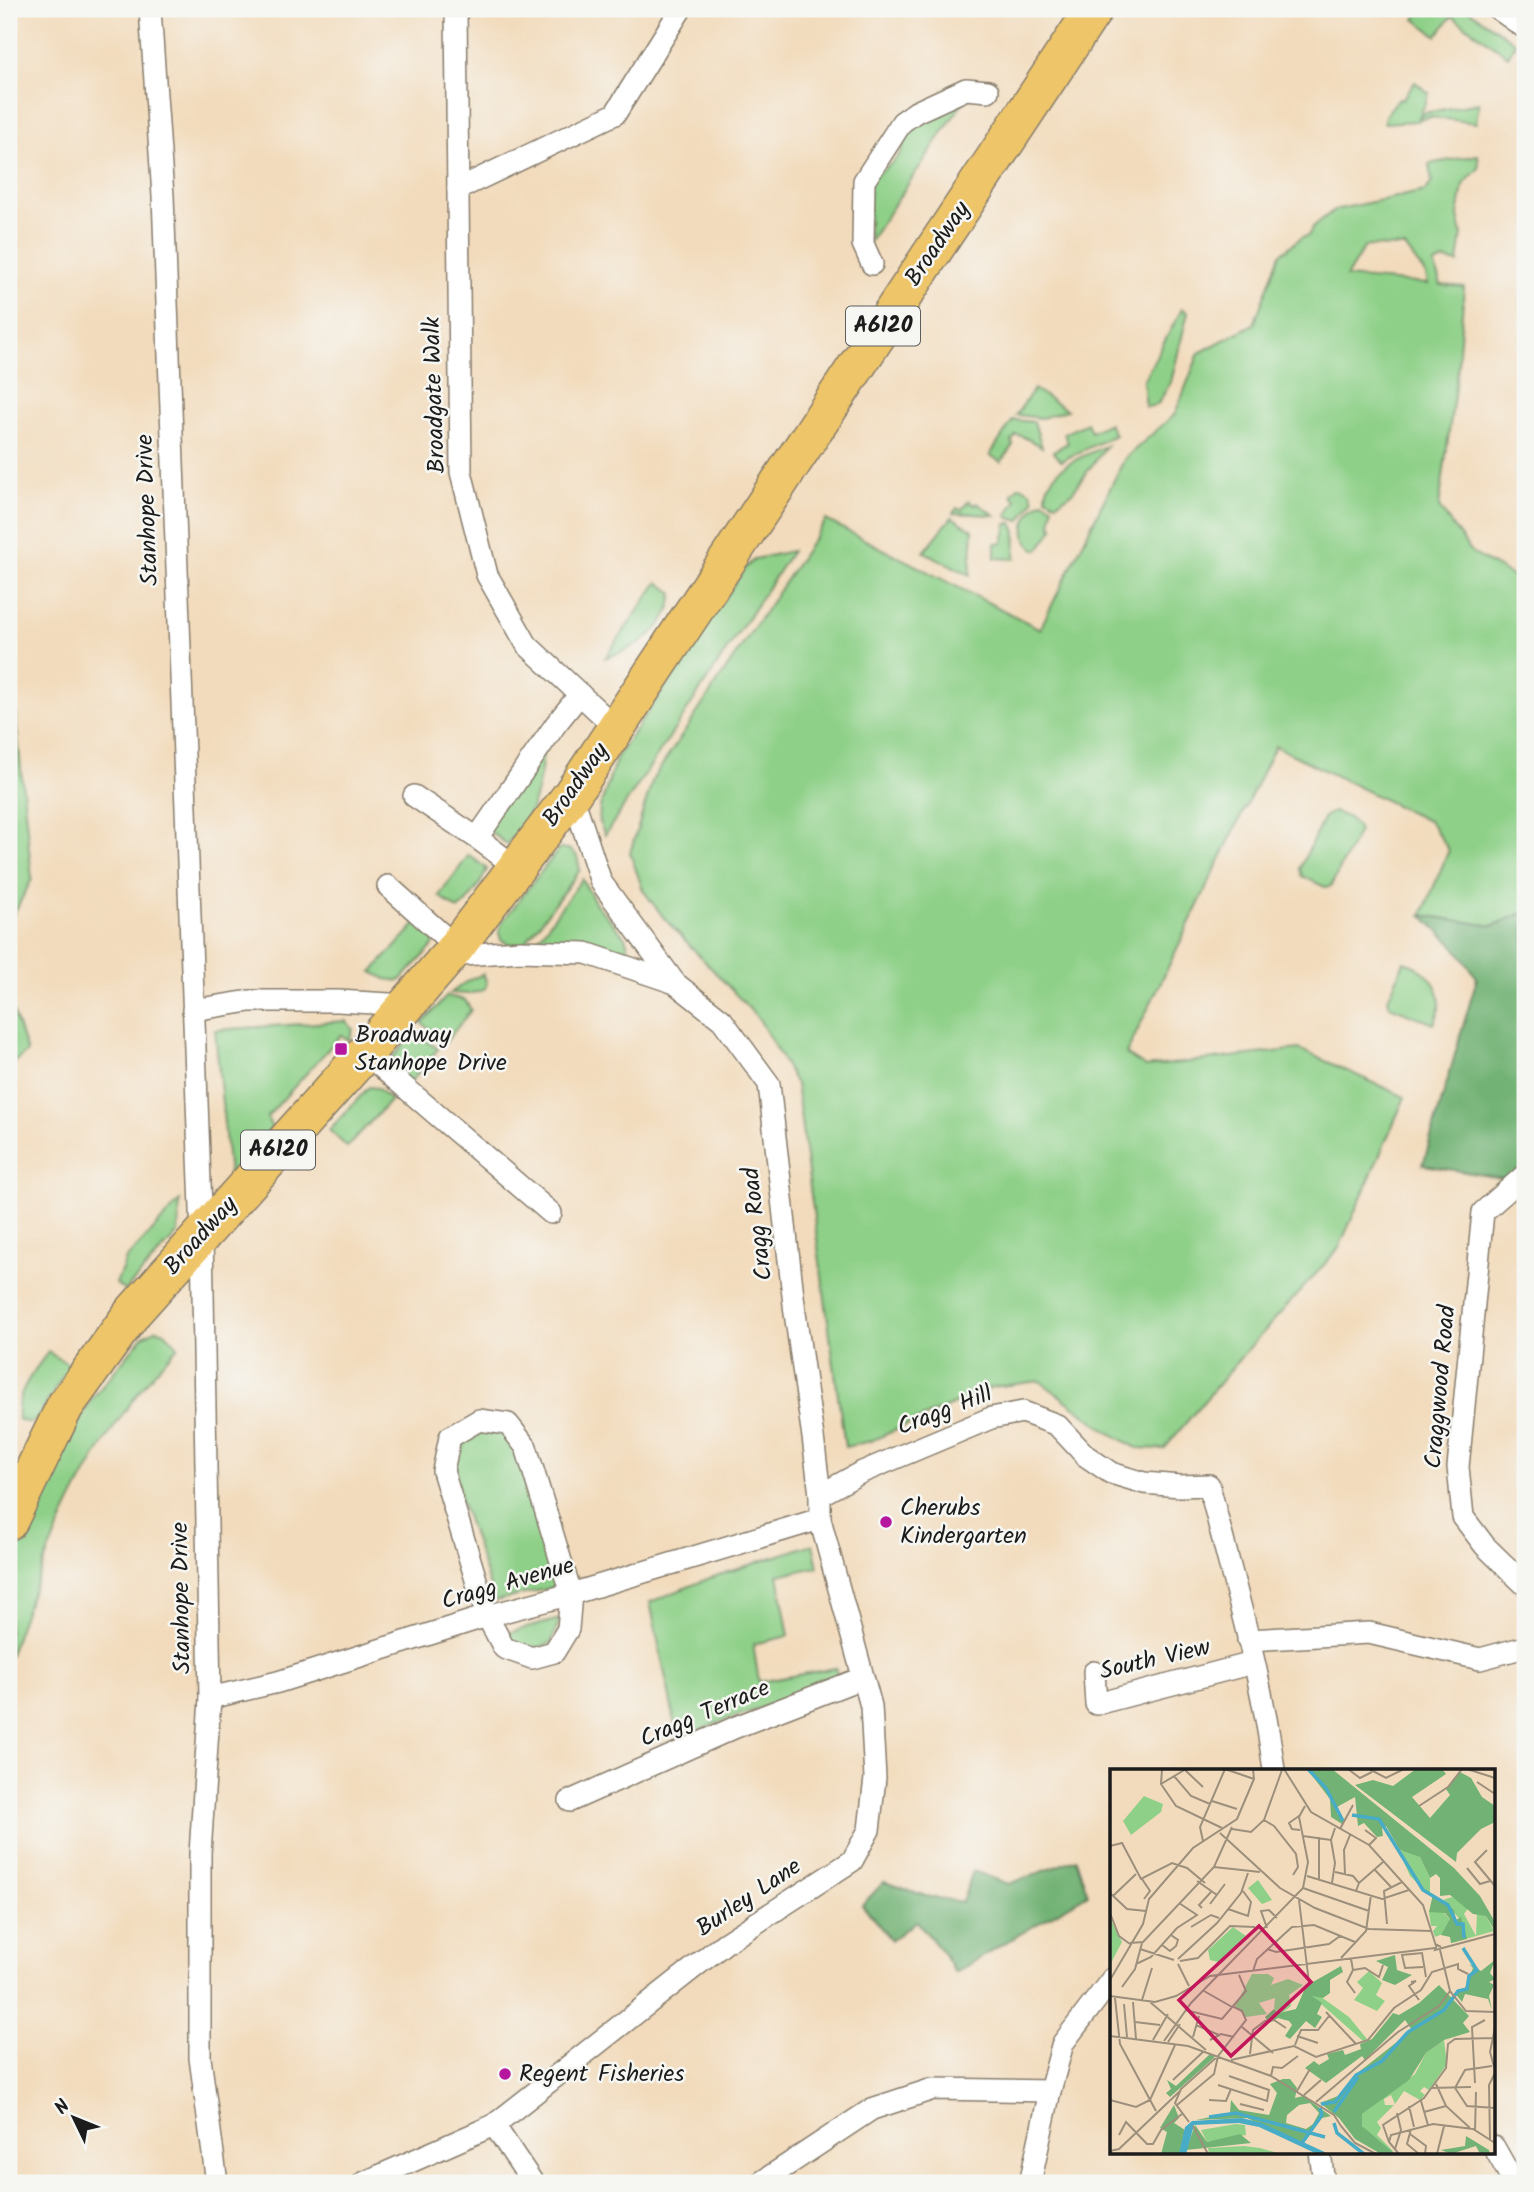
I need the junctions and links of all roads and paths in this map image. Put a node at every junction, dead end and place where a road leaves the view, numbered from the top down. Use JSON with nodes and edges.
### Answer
{"nodes":[{"id":1,"x":150,"y":9,"type":"edge"},
{"id":2,"x":456,"y":9,"type":"edge"},
{"id":3,"x":681,"y":9,"type":"edge"},
{"id":4,"x":1094,"y":9,"type":"edge"},
{"id":5,"x":1498,"y":9,"type":"edge"},
{"id":6,"x":1525,"y":28,"type":"edge"},
{"id":7,"x":988,"y":90,"type":"dead end"},
{"id":8,"x":458,"y":189,"type":"junction"},
{"id":9,"x":872,"y":264,"type":"dead end"},
{"id":10,"x":580,"y":694,"type":"junction"},
{"id":11,"x":615,"y":727,"type":"junction"},
{"id":12,"x":572,"y":794,"type":"junction"},
{"id":13,"x":414,"y":796,"type":"dead end"},
{"id":14,"x":477,"y":838,"type":"junction"},
{"id":15,"x":516,"y":867,"type":"junction"},
{"id":16,"x":388,"y":887,"type":"dead end"},
{"id":17,"x":453,"y":951,"type":"junction"},
{"id":18,"x":675,"y":983,"type":"junction"},
{"id":19,"x":407,"y":1005,"type":"junction"},
{"id":20,"x":193,"y":1010,"type":"junction"},
{"id":21,"x":365,"y":1053,"type":"junction"},
{"id":22,"x":1525,"y":1175,"type":"edge"},
{"id":23,"x":551,"y":1213,"type":"dead end"},
{"id":24,"x":202,"y":1235,"type":"junction"},
{"id":25,"x":820,"y":1495,"type":"junction"},
{"id":26,"x":820,"y":1519,"type":"junction"},
{"id":27,"x":9,"y":1521,"type":"edge"},
{"id":28,"x":1525,"y":1585,"type":"edge"},
{"id":29,"x":571,"y":1594,"type":"junction"},
{"id":30,"x":486,"y":1616,"type":"junction"},
{"id":31,"x":1248,"y":1640,"type":"junction"},
{"id":32,"x":1525,"y":1647,"type":"edge"},
{"id":33,"x":1253,"y":1664,"type":"junction"},
{"id":34,"x":1094,"y":1672,"type":"dead end"},
{"id":35,"x":862,"y":1678,"type":"junction"},
{"id":36,"x":210,"y":1698,"type":"junction"},
{"id":37,"x":1274,"y":1769,"type":"edge"},
{"id":38,"x":570,"y":1801,"type":"dead end"},
{"id":39,"x":1110,"y":1982,"type":"edge"},
{"id":40,"x":1050,"y":2091,"type":"junction"},
{"id":41,"x":494,"y":2125,"type":"junction"},
{"id":42,"x":1496,"y":2151,"type":"edge"},
{"id":43,"x":1320,"y":2154,"type":"edge"},
{"id":44,"x":217,"y":2183,"type":"edge"},
{"id":45,"x":363,"y":2183,"type":"edge"},
{"id":46,"x":533,"y":2183,"type":"edge"},
{"id":47,"x":760,"y":2183,"type":"edge"},
{"id":48,"x":1030,"y":2183,"type":"edge"},
{"id":49,"x":1324,"y":2183,"type":"edge"},
{"id":50,"x":1521,"y":2183,"type":"edge"}],
"edges":[{"from":1,"to":20,"type":"street","name":"Stanhope Drive"},
{"from":2,"to":8,"type":"street","name":"Broadgate Walk"},
{"from":3,"to":8,"type":"street"},
{"from":4,"to":11,"type":"highway","name":"Broadway","number":"A6120"},
{"from":5,"to":6,"type":"street"},
{"from":7,"to":9,"type":"street"},
{"from":8,"to":10,"type":"street","name":"Broadgate Walk"},
{"from":10,"to":11,"type":"street","name":"Broadgate Walk"},
{"from":10,"to":14,"type":"street"},
{"from":11,"to":12,"type":"highway","name":"Broadway","number":"A6120"},
{"from":12,"to":15,"type":"highway","name":"Broadway","number":"A6120"},
{"from":12,"to":18,"type":"street","name":"Cragg Road"},
{"from":13,"to":14,"type":"street"},
{"from":14,"to":15,"type":"street"},
{"from":15,"to":17,"type":"highway","name":"Broadway","number":"A6120"},
{"from":16,"to":17,"type":"street"},
{"from":17,"to":18,"type":"street","name":"Cragg Road"},
{"from":17,"to":19,"type":"highway","name":"Broadway","number":"A6120"},
{"from":18,"to":25,"type":"street","name":"Cragg Road"},
{"from":19,"to":20,"type":"street"},
{"from":19,"to":21,"type":"highway","name":"Broadway","number":"A6120"},
{"from":20,"to":24,"type":"street","name":"Stanhope Drive"},
{"from":21,"to":23,"type":"street"},
{"from":21,"to":24,"type":"highway","name":"Broadway","number":"A6120"},
{"from":22,"to":28,"type":"street","name":"Craggwood Road"},
{"from":24,"to":27,"type":"highway","name":"Broadway","number":"A6120"},
{"from":24,"to":36,"type":"street","name":"Stanhope Drive"},
{"from":25,"to":26,"type":"street","name":"Burley Lane"},
{"from":25,"to":31,"type":"street","name":"Cragg Hill"},
{"from":26,"to":29,"type":"street","name":"Cragg Avenue"},
{"from":26,"to":35,"type":"street","name":"Burley Lane"},
{"from":29,"to":30,"type":"street","name":"Cragg Avenue"},
{"from":29,"to":30,"type":"street"},
{"from":29,"to":30,"type":"street"},
{"from":30,"to":36,"type":"street","name":"Cragg Avenue"},
{"from":31,"to":32,"type":"street"},
{"from":31,"to":33,"type":"street"},
{"from":33,"to":34,"type":"street","name":"South View"},
{"from":33,"to":37,"type":"street"},
{"from":35,"to":38,"type":"street","name":"Cragg Terrace"},
{"from":35,"to":41,"type":"street","name":"Burley Lane"},
{"from":36,"to":44,"type":"street","name":"Stanhope Drive"},
{"from":39,"to":40,"type":"street"},
{"from":40,"to":47,"type":"street"},
{"from":40,"to":48,"type":"street"},
{"from":41,"to":45,"type":"street","name":"Burley Lane"},
{"from":41,"to":46,"type":"street"},
{"from":42,"to":50,"type":"street"},
{"from":43,"to":49,"type":"street"}]}
